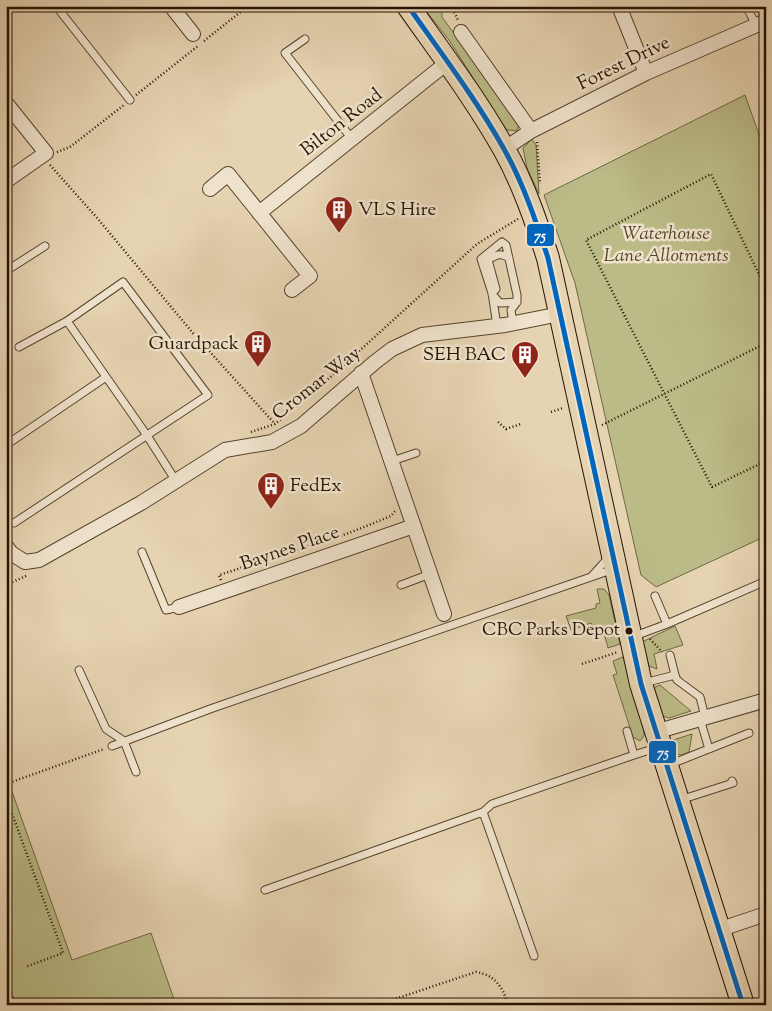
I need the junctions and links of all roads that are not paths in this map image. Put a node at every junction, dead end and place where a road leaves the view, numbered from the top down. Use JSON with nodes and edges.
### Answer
{"nodes":[{"id":1,"x":56,"y":6,"type":"edge"},
{"id":2,"x":171,"y":6,"type":"edge"},
{"id":3,"x":408,"y":6,"type":"edge"},
{"id":4,"x":619,"y":6,"type":"edge"},
{"id":5,"x":746,"y":6,"type":"edge"},
{"id":6,"x":761,"y":23,"type":"edge"},
{"id":7,"x":461,"y":32,"type":"road end"},
{"id":8,"x":193,"y":34,"type":"dead end"},
{"id":9,"x":305,"y":39,"type":"dead end"},
{"id":10,"x":448,"y":62,"type":"junction"},
{"id":11,"x":646,"y":73,"type":"junction"},
{"id":12,"x":130,"y":100,"type":"road end"},
{"id":13,"x":6,"y":103,"type":"edge"},
{"id":14,"x":531,"y":132,"type":"junction"},
{"id":15,"x":352,"y":139,"type":"junction"},
{"id":16,"x":504,"y":149,"type":"junction"},
{"id":17,"x":6,"y":181,"type":"edge"},
{"id":18,"x":210,"y":189,"type":"dead end"},
{"id":19,"x":259,"y":212,"type":"junction"},
{"id":20,"x":45,"y":246,"type":"dead end"},
{"id":21,"x":509,"y":258,"type":"junction"},
{"id":22,"x":6,"y":271,"type":"edge"},
{"id":23,"x":292,"y":290,"type":"dead end"},
{"id":24,"x":492,"y":293,"type":"junction"},
{"id":25,"x":517,"y":302,"type":"junction"},
{"id":26,"x":560,"y":314,"type":"junction"},
{"id":27,"x":67,"y":321,"type":"junction"},
{"id":28,"x":513,"y":324,"type":"junction"},
{"id":29,"x":497,"y":326,"type":"junction"},
{"id":30,"x":19,"y":347,"type":"dead end"},
{"id":31,"x":361,"y":373,"type":"junction"},
{"id":32,"x":106,"y":377,"type":"junction"},
{"id":33,"x":146,"y":434,"type":"junction"},
{"id":34,"x":6,"y":445,"type":"edge"},
{"id":35,"x":416,"y":453,"type":"dead end"},
{"id":36,"x":392,"y":461,"type":"junction"},
{"id":37,"x":176,"y":481,"type":"junction"},
{"id":38,"x":14,"y":523,"type":"dead end"},
{"id":39,"x":414,"y":526,"type":"junction"},
{"id":40,"x":6,"y":546,"type":"edge"},
{"id":41,"x":142,"y":552,"type":"dead end"},
{"id":42,"x":613,"y":562,"type":"junction"},
{"id":43,"x":430,"y":574,"type":"junction"},
{"id":44,"x":591,"y":577,"type":"junction"},
{"id":45,"x":766,"y":582,"type":"edge"},
{"id":46,"x":402,"y":585,"type":"dead end"},
{"id":47,"x":655,"y":596,"type":"dead end"},
{"id":48,"x":179,"y":607,"type":"joint"},
{"id":49,"x":444,"y":614,"type":"dead end"},
{"id":50,"x":666,"y":624,"type":"junction"},
{"id":51,"x":636,"y":639,"type":"junction"},
{"id":52,"x":670,"y":655,"type":"road end"},
{"id":53,"x":79,"y":670,"type":"dead end"},
{"id":54,"x":675,"y":675,"type":"junction"},
{"id":55,"x":641,"y":684,"type":"junction"},
{"id":56,"x":766,"y":700,"type":"edge"},
{"id":57,"x":703,"y":718,"type":"junction"},
{"id":58,"x":627,"y":731,"type":"dead end"},
{"id":59,"x":749,"y":733,"type":"dead end"},
{"id":60,"x":124,"y":741,"type":"junction"},
{"id":61,"x":112,"y":746,"type":"road end"},
{"id":62,"x":660,"y":748,"type":"junction"},
{"id":63,"x":707,"y":751,"type":"junction"},
{"id":64,"x":634,"y":755,"type":"junction"},
{"id":65,"x":136,"y":772,"type":"dead end"},
{"id":66,"x":732,"y":781,"type":"dead end"},
{"id":67,"x":677,"y":801,"type":"junction"},
{"id":68,"x":483,"y":812,"type":"junction"},
{"id":69,"x":264,"y":890,"type":"dead end"},
{"id":70,"x":766,"y":914,"type":"edge"},
{"id":71,"x":718,"y":930,"type":"junction"},
{"id":72,"x":534,"y":956,"type":"dead end"},
{"id":73,"x":743,"y":1005,"type":"edge"}],
"edges":[{"from":1,"to":12,"type":"lane"},
{"from":2,"to":8,"type":"street"},
{"from":3,"to":10,"type":"main road"},
{"from":4,"to":11,"type":"street"},
{"from":5,"to":6,"type":"lane"},
{"from":6,"to":11,"type":"street","name":"Forest Drive"},
{"from":7,"to":14,"type":"street"},
{"from":9,"to":15,"type":"lane"},
{"from":10,"to":15,"type":"street","name":"Bilton Road"},
{"from":10,"to":16,"type":"main road"},
{"from":11,"to":14,"type":"street","name":"Forest Drive"},
{"from":13,"to":17,"type":"street"},
{"from":14,"to":16,"type":"street","name":"Forest Drive"},
{"from":15,"to":19,"type":"street","name":"Bilton Road"},
{"from":16,"to":26,"type":"main road"},
{"from":18,"to":19,"type":"street"},
{"from":19,"to":23,"type":"street"},
{"from":20,"to":22,"type":"lane"},
{"from":21,"to":24,"type":"lane"},
{"from":21,"to":24,"type":"lane"},
{"from":21,"to":25,"type":"lane"},
{"from":24,"to":25,"type":"lane"},
{"from":24,"to":29,"type":"lane"},
{"from":25,"to":28,"type":"lane"},
{"from":26,"to":28,"type":"street","name":"Cromar Way"},
{"from":26,"to":42,"type":"main road"},
{"from":27,"to":30,"type":"lane"},
{"from":27,"to":32,"type":"lane"},
{"from":27,"to":33,"type":"lane"},
{"from":28,"to":29,"type":"street","name":"Cromar Way"},
{"from":29,"to":31,"type":"street","name":"Cromar Way"},
{"from":31,"to":36,"type":"street"},
{"from":31,"to":37,"type":"street","name":"Cromar Way"},
{"from":32,"to":33,"type":"lane"},
{"from":32,"to":34,"type":"lane"},
{"from":33,"to":37,"type":"lane"},
{"from":33,"to":38,"type":"lane"},
{"from":35,"to":36,"type":"lane"},
{"from":36,"to":39,"type":"street"},
{"from":37,"to":40,"type":"street","name":"Cromar Way"},
{"from":39,"to":43,"type":"street"},
{"from":39,"to":48,"type":"street","name":"Baynes Place"},
{"from":41,"to":48,"type":"lane"},
{"from":42,"to":44,"type":"lane"},
{"from":42,"to":44,"type":"lane"},
{"from":42,"to":51,"type":"main road"},
{"from":43,"to":46,"type":"lane"},
{"from":43,"to":49,"type":"street"},
{"from":44,"to":60,"type":"lane"},
{"from":45,"to":50,"type":"lane"},
{"from":47,"to":50,"type":"lane"},
{"from":50,"to":51,"type":"lane"},
{"from":51,"to":55,"type":"main road"},
{"from":52,"to":54,"type":"lane"},
{"from":53,"to":60,"type":"lane"},
{"from":54,"to":55,"type":"lane"},
{"from":54,"to":57,"type":"lane"},
{"from":55,"to":62,"type":"main road"},
{"from":56,"to":57,"type":"street"},
{"from":57,"to":62,"type":"street"},
{"from":57,"to":63,"type":"lane"},
{"from":58,"to":64,"type":"lane"},
{"from":59,"to":63,"type":"lane"},
{"from":60,"to":61,"type":"lane"},
{"from":60,"to":65,"type":"lane"},
{"from":62,"to":63,"type":"lane"},
{"from":62,"to":64,"type":"lane"},
{"from":62,"to":67,"type":"main road"},
{"from":64,"to":68,"type":"lane"},
{"from":66,"to":67,"type":"lane"},
{"from":67,"to":71,"type":"main road"},
{"from":68,"to":69,"type":"lane"},
{"from":68,"to":72,"type":"lane"},
{"from":70,"to":71,"type":"street"},
{"from":71,"to":73,"type":"main road"}]}
